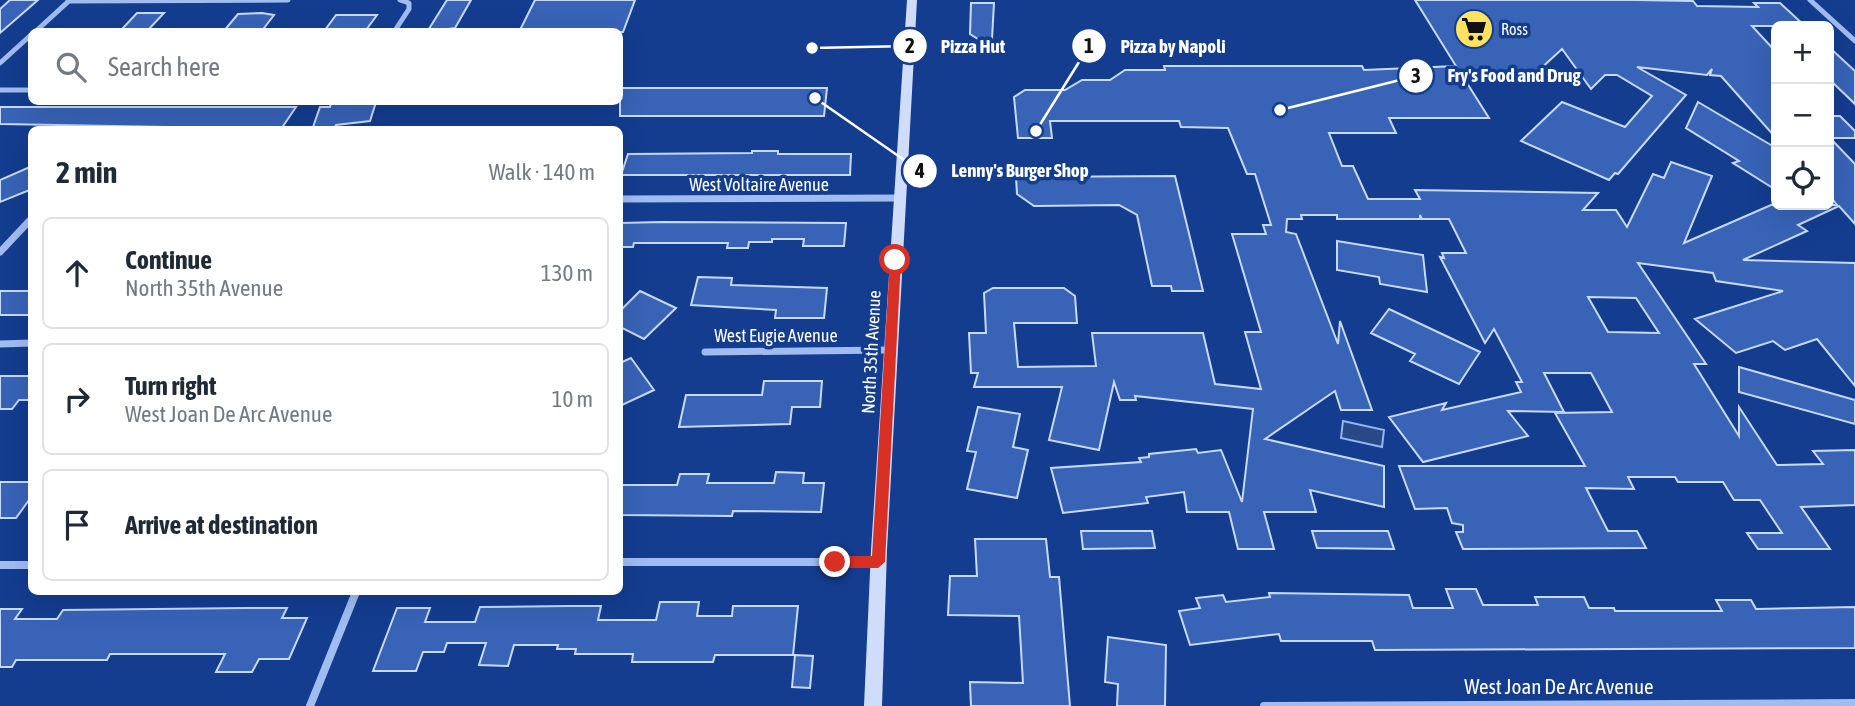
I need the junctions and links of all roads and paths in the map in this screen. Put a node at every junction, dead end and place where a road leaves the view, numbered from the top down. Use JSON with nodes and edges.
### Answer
{"nodes":[{"id":1,"x":228,"y":0,"type":"edge"},
{"id":2,"x":288,"y":0,"type":"edge"},
{"id":3,"x":912,"y":0,"type":"edge"},
{"id":4,"x":1810,"y":0,"type":"edge"},
{"id":5,"x":69,"y":1,"type":"edge"},
{"id":6,"x":404,"y":1,"type":"edge"},
{"id":7,"x":39,"y":28,"type":"edge"},
{"id":8,"x":397,"y":28,"type":"edge"},
{"id":9,"x":28,"y":38,"type":"edge"},
{"id":10,"x":1855,"y":41,"type":"edge"},
{"id":11,"x":0,"y":63,"type":"edge"},
{"id":12,"x":0,"y":90,"type":"edge"},
{"id":13,"x":28,"y":90,"type":"edge"},
{"id":14,"x":899,"y":198,"type":"junction"},
{"id":15,"x":623,"y":199,"type":"edge"},
{"id":16,"x":28,"y":222,"type":"edge"},
{"id":17,"x":0,"y":252,"type":"edge"},
{"id":18,"x":0,"y":344,"type":"edge"},
{"id":19,"x":28,"y":344,"type":"edge"},
{"id":20,"x":890,"y":350,"type":"junction"},
{"id":21,"x":705,"y":352,"type":"dead end"},
{"id":22,"x":623,"y":562,"type":"edge"},
{"id":23,"x":878,"y":562,"type":"junction"},
{"id":24,"x":0,"y":565,"type":"edge"},
{"id":25,"x":28,"y":565,"type":"edge"},
{"id":26,"x":355,"y":595,"type":"edge"},
{"id":27,"x":1855,"y":703,"type":"edge"},
{"id":28,"x":310,"y":706,"type":"edge"},
{"id":29,"x":873,"y":706,"type":"edge"},
{"id":30,"x":1264,"y":706,"type":"edge"}],
"edges":[{"from":1,"to":2,"type":"street"},
{"from":1,"to":5,"type":"street"},
{"from":3,"to":14,"type":"main road","name":"North 35th Avenue"},
{"from":4,"to":10,"type":"street"},
{"from":5,"to":7,"type":"street"},
{"from":6,"to":8,"type":"street"},
{"from":9,"to":11,"type":"street"},
{"from":12,"to":13,"type":"street"},
{"from":14,"to":15,"type":"street","name":"West Voltaire Avenue"},
{"from":14,"to":20,"type":"main road","name":"North 35th Avenue"},
{"from":16,"to":17,"type":"street"},
{"from":18,"to":19,"type":"street"},
{"from":20,"to":21,"type":"street","name":"West Eugie Avenue"},
{"from":20,"to":23,"type":"main road","name":"North 35th Avenue"},
{"from":22,"to":23,"type":"street"},
{"from":23,"to":29,"type":"main road","name":"North 35th Avenue"},
{"from":24,"to":25,"type":"street"},
{"from":26,"to":28,"type":"street"},
{"from":27,"to":30,"type":"street","name":"West Joan De Arc Avenue"}]}
